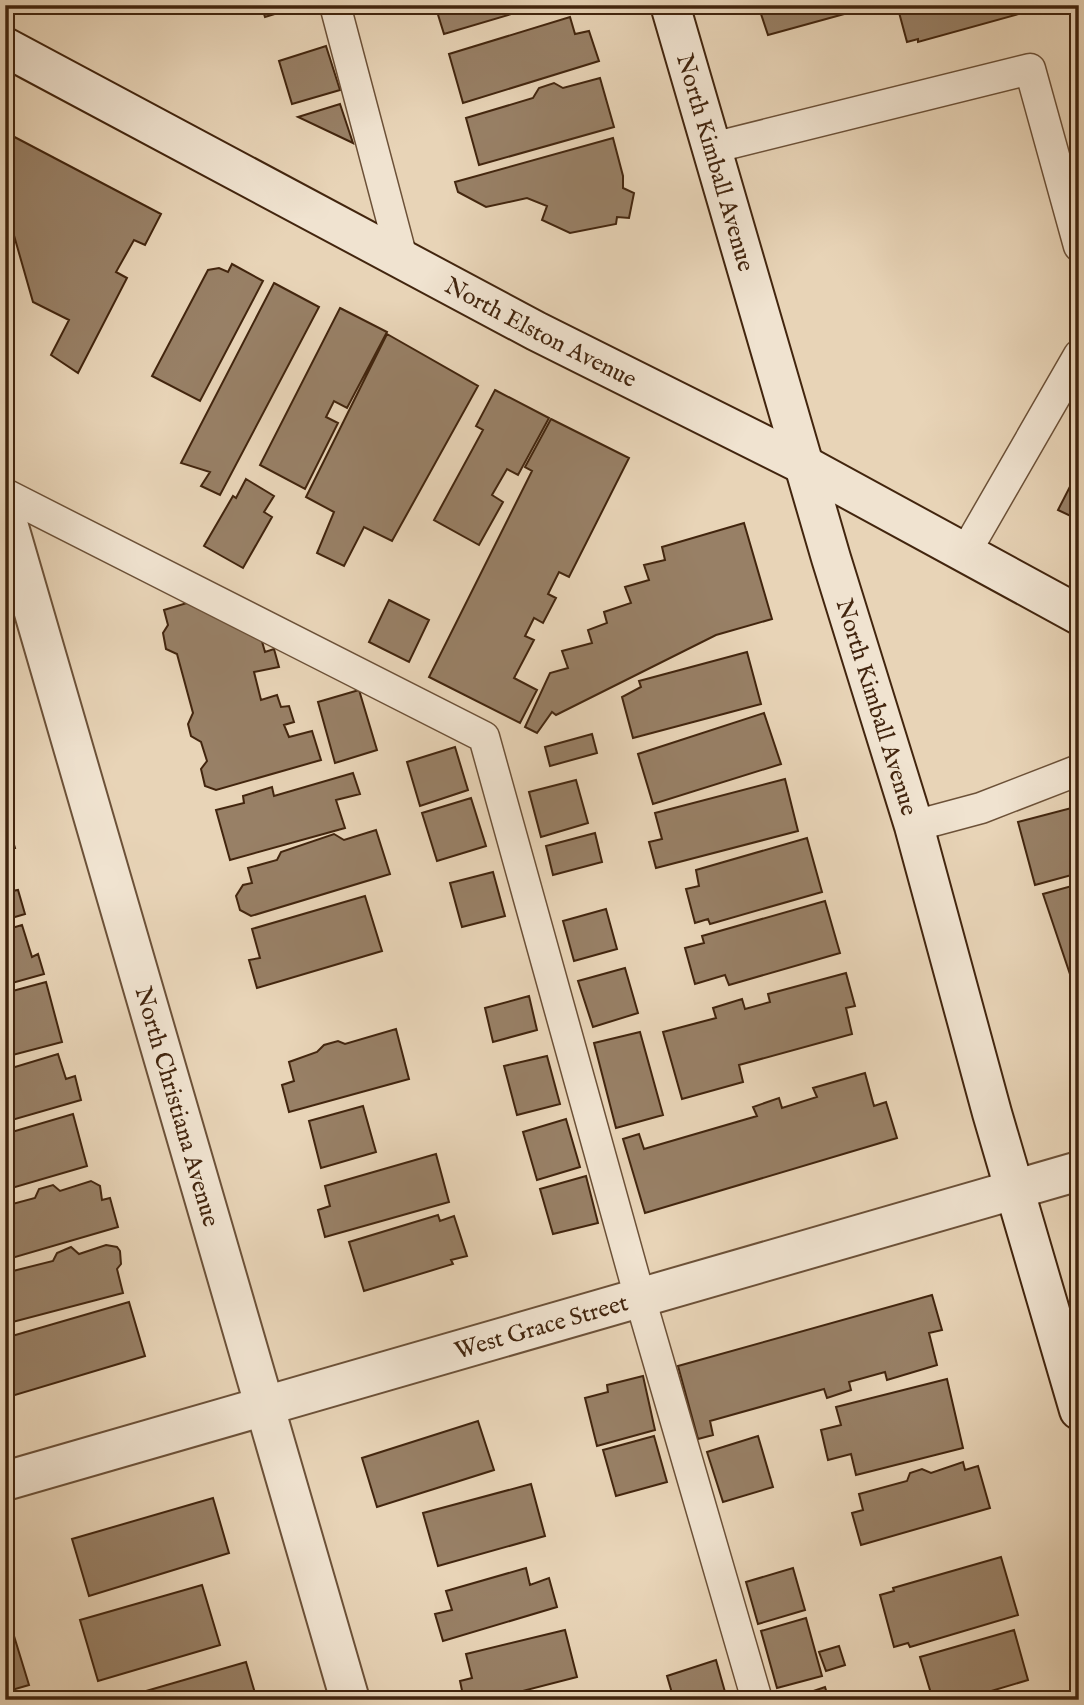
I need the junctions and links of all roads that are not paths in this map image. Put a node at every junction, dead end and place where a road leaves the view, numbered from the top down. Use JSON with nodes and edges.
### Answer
{"nodes":[{"id":1,"x":335,"y":5,"type":"edge"},
{"id":2,"x":670,"y":5,"type":"edge"},
{"id":3,"x":5,"y":47,"type":"edge"},
{"id":4,"x":712,"y":148,"type":"junction"},
{"id":5,"x":1079,"y":246,"type":"edge"},
{"id":6,"x":403,"y":262,"type":"junction"},
{"id":7,"x":1079,"y":355,"type":"edge"},
{"id":8,"x":804,"y":465,"type":"junction"},
{"id":9,"x":5,"y":494,"type":"edge"},
{"id":10,"x":5,"y":513,"type":"edge"},
{"id":11,"x":965,"y":553,"type":"junction"},
{"id":12,"x":1079,"y":615,"type":"edge"},
{"id":13,"x":1079,"y":771,"type":"edge"},
{"id":14,"x":914,"y":826,"type":"junction"},
{"id":15,"x":1079,"y":1171,"type":"edge"},
{"id":16,"x":1014,"y":1190,"type":"junction"},
{"id":17,"x":640,"y":1298,"type":"junction"},
{"id":18,"x":264,"y":1406,"type":"junction"},
{"id":19,"x":1079,"y":1410,"type":"edge"},
{"id":20,"x":5,"y":1481,"type":"edge"},
{"id":21,"x":350,"y":1700,"type":"edge"},
{"id":22,"x":757,"y":1700,"type":"edge"}],
"edges":[{"from":1,"to":6,"type":"lane"},
{"from":2,"to":4,"type":"street","name":"North Kimball Avenue"},
{"from":3,"to":6,"type":"street","name":"North Elston Avenue"},
{"from":4,"to":5,"type":"lane"},
{"from":4,"to":8,"type":"street","name":"North Kimball Avenue"},
{"from":6,"to":8,"type":"street","name":"North Elston Avenue"},
{"from":7,"to":11,"type":"lane"},
{"from":8,"to":11,"type":"street","name":"North Elston Avenue"},
{"from":8,"to":14,"type":"street","name":"North Kimball Avenue"},
{"from":9,"to":17,"type":"lane"},
{"from":10,"to":18,"type":"street","name":"North Christiana Avenue"},
{"from":11,"to":12,"type":"street","name":"North Elston Avenue"},
{"from":13,"to":14,"type":"lane"},
{"from":14,"to":16,"type":"street","name":"North Kimball Avenue"},
{"from":15,"to":16,"type":"street","name":"West Grace Street"},
{"from":16,"to":17,"type":"street","name":"West Grace Street"},
{"from":16,"to":19,"type":"street","name":"North Kimball Avenue"},
{"from":17,"to":18,"type":"street","name":"West Grace Street"},
{"from":17,"to":22,"type":"lane"},
{"from":18,"to":20,"type":"street","name":"West Grace Street"},
{"from":18,"to":21,"type":"street","name":"North Christiana Avenue"}]}
